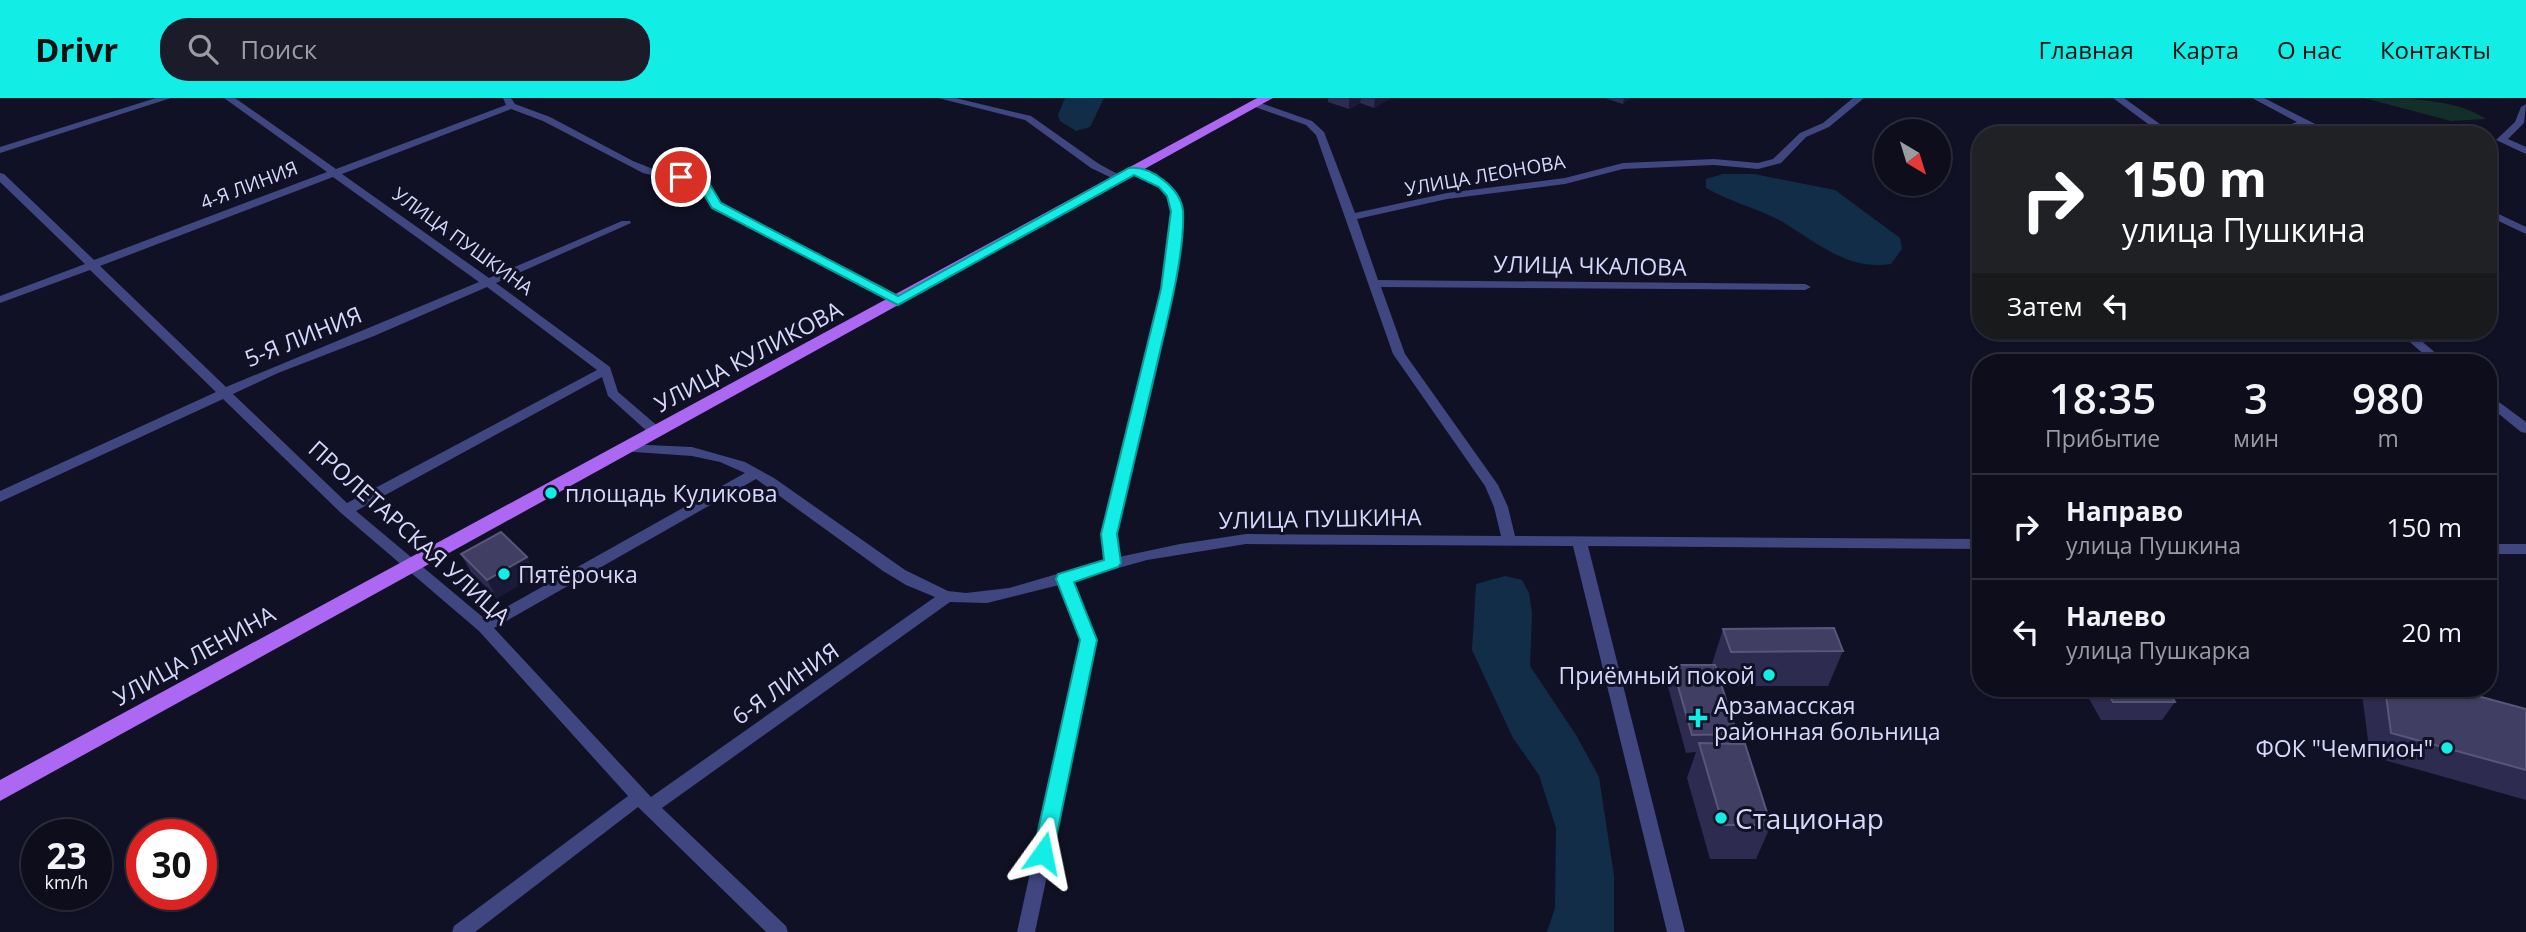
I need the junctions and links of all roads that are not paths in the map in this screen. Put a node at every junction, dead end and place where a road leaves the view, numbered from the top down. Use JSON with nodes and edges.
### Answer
{"nodes":[{"id":1,"x":166,"y":98,"type":"edge"},
{"id":2,"x":229,"y":98,"type":"edge"},
{"id":3,"x":943,"y":98,"type":"edge"},
{"id":4,"x":1859,"y":98,"type":"edge"},
{"id":5,"x":2118,"y":98,"type":"edge"},
{"id":6,"x":2258,"y":98,"type":"edge"},
{"id":7,"x":1261,"y":101,"type":"edge"},
{"id":8,"x":508,"y":102,"type":"edge"},
{"id":9,"x":2526,"y":107,"type":"edge"},
{"id":10,"x":2306,"y":122,"type":"junction"},
{"id":11,"x":2157,"y":126,"type":"edge"},
{"id":12,"x":2294,"y":126,"type":"edge"},
{"id":13,"x":2314,"y":126,"type":"edge"},
{"id":14,"x":0,"y":150,"type":"edge"},
{"id":15,"x":2526,"y":152,"type":"edge"},
{"id":16,"x":334,"y":171,"type":"junction"},
{"id":17,"x":1127,"y":174,"type":"junction"},
{"id":18,"x":0,"y":176,"type":"edge"},
{"id":19,"x":2497,"y":216,"type":"edge"},
{"id":20,"x":1353,"y":217,"type":"junction"},
{"id":21,"x":626,"y":223,"type":"dead end"},
{"id":22,"x":2526,"y":231,"type":"edge"},
{"id":23,"x":92,"y":263,"type":"junction"},
{"id":24,"x":489,"y":283,"type":"junction"},
{"id":25,"x":1374,"y":283,"type":"junction"},
{"id":26,"x":1805,"y":287,"type":"dead end"},
{"id":27,"x":0,"y":300,"type":"edge"},
{"id":28,"x":898,"y":301,"type":"junction"},
{"id":29,"x":2414,"y":340,"type":"edge"},
{"id":30,"x":2431,"y":354,"type":"edge"},
{"id":31,"x":606,"y":370,"type":"junction"},
{"id":32,"x":226,"y":391,"type":"junction"},
{"id":33,"x":2497,"y":405,"type":"edge"},
{"id":34,"x":2526,"y":429,"type":"edge"},
{"id":35,"x":655,"y":431,"type":"junction"},
{"id":36,"x":625,"y":448,"type":"junction"},
{"id":37,"x":756,"y":472,"type":"junction"},
{"id":38,"x":0,"y":497,"type":"edge"},
{"id":39,"x":346,"y":510,"type":"junction"},
{"id":40,"x":1509,"y":540,"type":"junction"},
{"id":41,"x":1579,"y":540,"type":"junction"},
{"id":42,"x":1972,"y":544,"type":"edge"},
{"id":43,"x":2497,"y":549,"type":"edge"},
{"id":44,"x":2526,"y":549,"type":"edge"},
{"id":45,"x":1113,"y":563,"type":"junction"},
{"id":46,"x":413,"y":565,"type":"junction"},
{"id":47,"x":1064,"y":579,"type":"junction"},
{"id":48,"x":947,"y":596,"type":"junction"},
{"id":49,"x":484,"y":627,"type":"junction"},
{"id":50,"x":0,"y":791,"type":"edge"},
{"id":51,"x":645,"y":802,"type":"junction"},
{"id":52,"x":461,"y":932,"type":"edge"},
{"id":53,"x":779,"y":932,"type":"edge"},
{"id":54,"x":1026,"y":932,"type":"edge"},
{"id":55,"x":1676,"y":932,"type":"edge"}],
"edges":[{"from":1,"to":14,"type":"street"},
{"from":2,"to":16,"type":"street","name":"УЛИЦА ПУШКИНА"},
{"from":3,"to":17,"type":"street"},
{"from":4,"to":20,"type":"street","name":"УЛИЦА ЛЕОНОВА"},
{"from":5,"to":11,"type":"street"},
{"from":6,"to":10,"type":"street"},
{"from":7,"to":17,"type":"main road","name":"УЛИЦА КУЛИКОВА"},
{"from":7,"to":20,"type":"street"},
{"from":8,"to":16,"type":"street","name":"4-Я ЛИНИЯ"},
{"from":8,"to":28,"type":"street"},
{"from":9,"to":15,"type":"street"},
{"from":10,"to":12,"type":"street"},
{"from":10,"to":13,"type":"street"},
{"from":16,"to":23,"type":"street","name":"4-Я ЛИНИЯ"},
{"from":16,"to":24,"type":"street","name":"УЛИЦА ПУШКИНА"},
{"from":17,"to":28,"type":"main road","name":"УЛИЦА КУЛИКОВА"},
{"from":17,"to":45,"type":"street"},
{"from":18,"to":23,"type":"street","name":"ПРОЛЕТАРСКАЯ УЛИЦА"},
{"from":19,"to":22,"type":"street"},
{"from":20,"to":25,"type":"street"},
{"from":21,"to":24,"type":"street","name":"5-Я ЛИНИЯ"},
{"from":23,"to":27,"type":"street","name":"4-Я ЛИНИЯ"},
{"from":23,"to":32,"type":"street","name":"ПРОЛЕТАРСКАЯ УЛИЦА"},
{"from":24,"to":31,"type":"street","name":"УЛИЦА ПУШКИНА"},
{"from":24,"to":32,"type":"street","name":"5-Я ЛИНИЯ"},
{"from":25,"to":26,"type":"street","name":"УЛИЦА ЧКАЛОВА"},
{"from":25,"to":40,"type":"street"},
{"from":28,"to":35,"type":"main road","name":"УЛИЦА КУЛИКОВА"},
{"from":29,"to":30,"type":"street"},
{"from":31,"to":35,"type":"street","name":"УЛИЦА ПУШКИНА"},
{"from":31,"to":39,"type":"street"},
{"from":32,"to":38,"type":"street","name":"5-Я ЛИНИЯ"},
{"from":32,"to":39,"type":"street","name":"ПРОЛЕТАРСКАЯ УЛИЦА"},
{"from":33,"to":34,"type":"street"},
{"from":35,"to":36,"type":"main road"},
{"from":36,"to":37,"type":"street","name":"УЛИЦА ПУШКИНА"},
{"from":36,"to":46,"type":"main road"},
{"from":37,"to":48,"type":"street","name":"УЛИЦА ПУШКИНА"},
{"from":37,"to":49,"type":"street"},
{"from":39,"to":46,"type":"street","name":"ПРОЛЕТАРСКАЯ УЛИЦА"},
{"from":40,"to":41,"type":"street","name":"УЛИЦА ПУШКИНА"},
{"from":40,"to":45,"type":"street","name":"УЛИЦА ПУШКИНА"},
{"from":41,"to":42,"type":"street","name":"УЛИЦА ПУШКИНА"},
{"from":41,"to":55,"type":"street"},
{"from":43,"to":44,"type":"street"},
{"from":45,"to":47,"type":"street","name":"УЛИЦА ПУШКИНА"},
{"from":46,"to":49,"type":"street","name":"ПРОЛЕТАРСКАЯ УЛИЦА"},
{"from":46,"to":50,"type":"main road","name":"УЛИЦА ЛЕНИНА"},
{"from":47,"to":48,"type":"street","name":"УЛИЦА ПУШКИНА"},
{"from":47,"to":54,"type":"street"},
{"from":48,"to":51,"type":"street","name":"6-Я ЛИНИЯ"},
{"from":49,"to":51,"type":"street","name":"ПРОЛЕТАРСКАЯ УЛИЦА"},
{"from":51,"to":52,"type":"street","name":"6-Я ЛИНИЯ"},
{"from":51,"to":53,"type":"street","name":"ПРОЛЕТАРСКАЯ УЛИЦА"}]}
